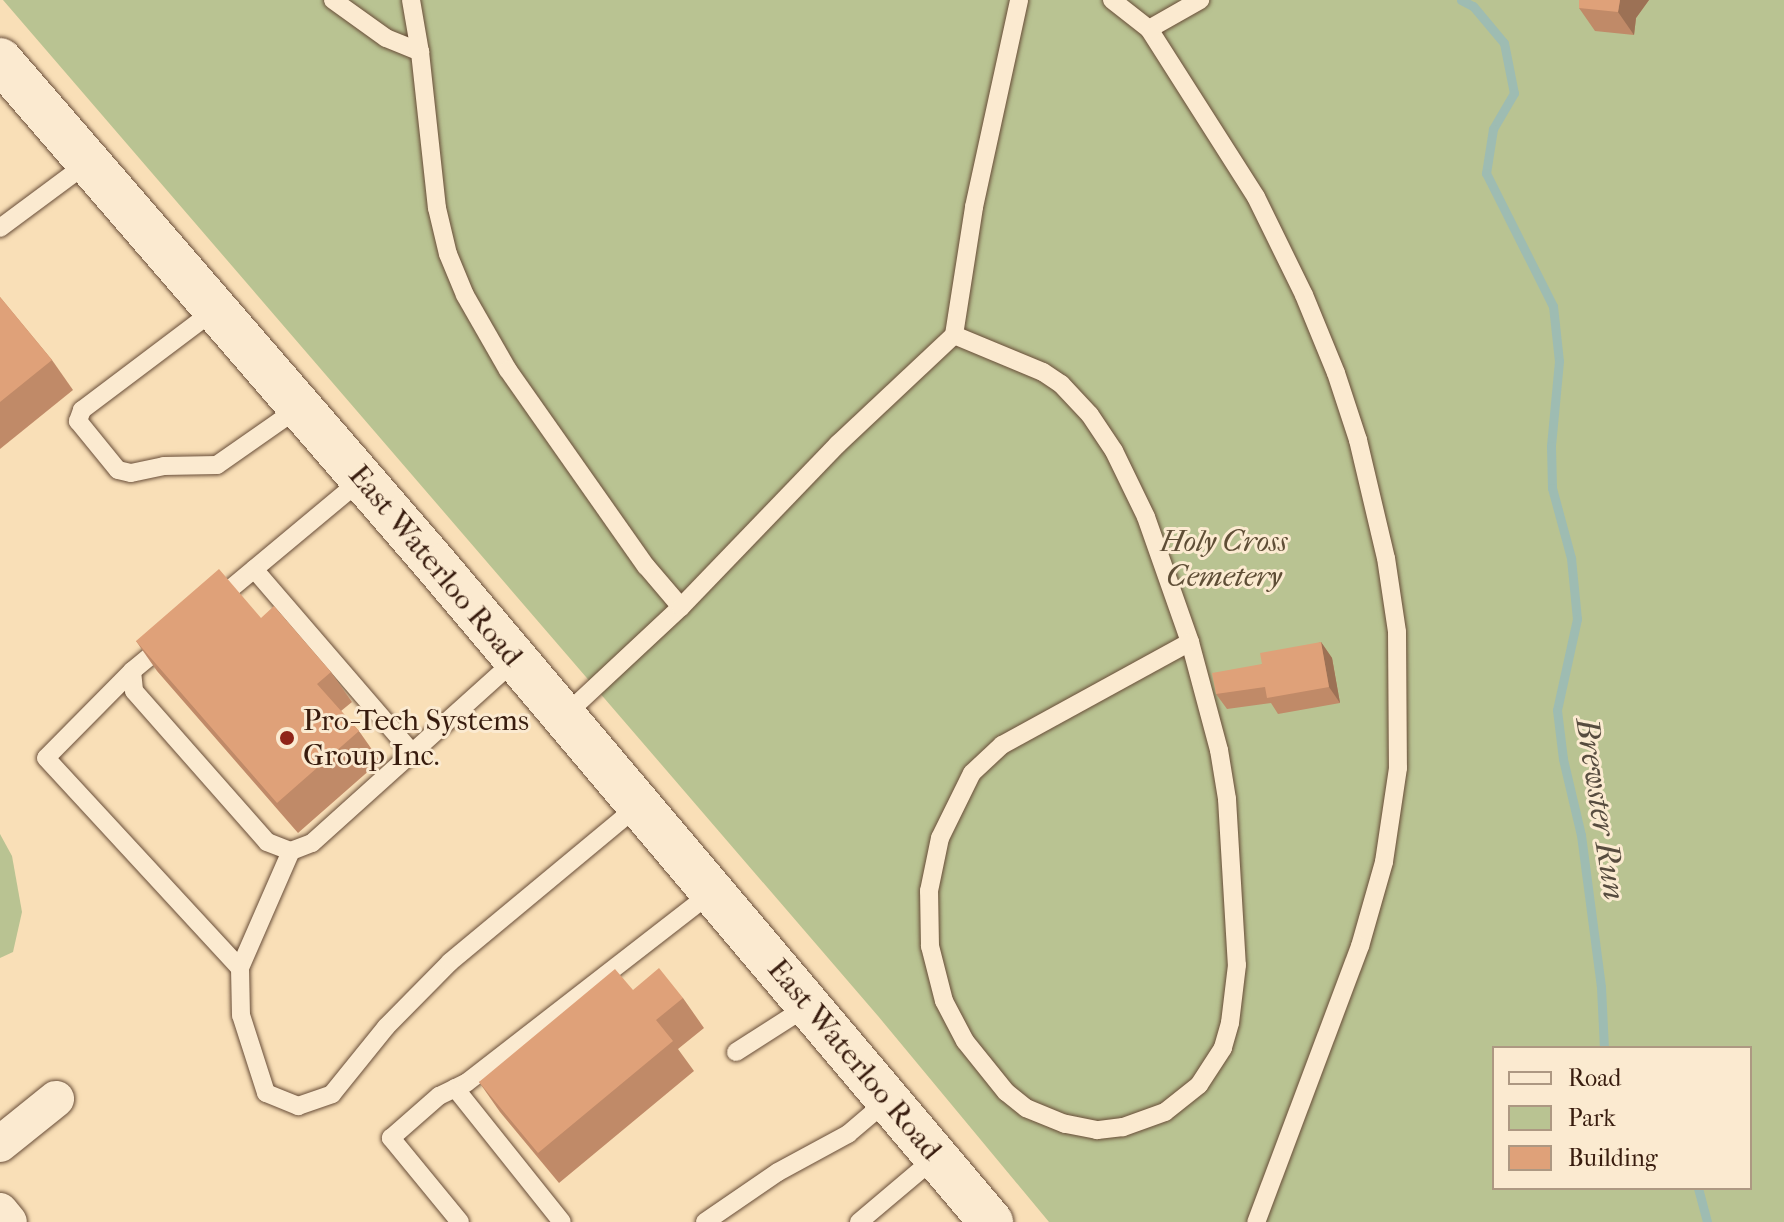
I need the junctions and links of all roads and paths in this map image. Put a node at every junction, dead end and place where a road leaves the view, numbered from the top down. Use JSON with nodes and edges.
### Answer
{"nodes":[{"id":1,"x":333,"y":0,"type":"edge"},
{"id":2,"x":411,"y":0,"type":"edge"},
{"id":3,"x":1019,"y":0,"type":"edge"},
{"id":4,"x":1112,"y":0,"type":"edge"},
{"id":5,"x":1200,"y":0,"type":"edge"},
{"id":6,"x":1149,"y":29,"type":"junction"},
{"id":7,"x":420,"y":52,"type":"junction"},
{"id":8,"x":0,"y":60,"type":"edge"},
{"id":9,"x":89,"y":162,"type":"junction"},
{"id":10,"x":0,"y":228,"type":"edge"},
{"id":11,"x":216,"y":309,"type":"junction"},
{"id":12,"x":954,"y":335,"type":"junction"},
{"id":13,"x":300,"y":407,"type":"junction"},
{"id":14,"x":362,"y":479,"type":"junction"},
{"id":15,"x":254,"y":569,"type":"junction"},
{"id":16,"x":681,"y":607,"type":"junction"},
{"id":17,"x":205,"y":610,"type":"edge"},
{"id":18,"x":181,"y":630,"type":"edge"},
{"id":19,"x":1190,"y":642,"type":"junction"},
{"id":20,"x":515,"y":660,"type":"junction"},
{"id":21,"x":132,"y":671,"type":"junction"},
{"id":22,"x":563,"y":717,"type":"junction"},
{"id":23,"x":412,"y":753,"type":"junction"},
{"id":24,"x":638,"y":806,"type":"junction"},
{"id":25,"x":291,"y":851,"type":"junction"},
{"id":26,"x":712,"y":892,"type":"junction"},
{"id":27,"x":240,"y":968,"type":"junction"},
{"id":28,"x":808,"y":1006,"type":"junction"},
{"id":29,"x":736,"y":1052,"type":"dead end"},
{"id":30,"x":455,"y":1088,"type":"junction"},
{"id":31,"x":56,"y":1099,"type":"dead end"},
{"id":32,"x":888,"y":1100,"type":"junction"},
{"id":33,"x":0,"y":1144,"type":"edge"},
{"id":34,"x":936,"y":1157,"type":"junction"},
{"id":35,"x":0,"y":1211,"type":"edge"},
{"id":36,"x":9,"y":1222,"type":"edge"},
{"id":37,"x":460,"y":1222,"type":"edge"},
{"id":38,"x":562,"y":1222,"type":"edge"},
{"id":39,"x":705,"y":1222,"type":"edge"},
{"id":40,"x":859,"y":1222,"type":"edge"},
{"id":41,"x":991,"y":1222,"type":"edge"},
{"id":42,"x":1256,"y":1222,"type":"edge"}],
"edges":[{"from":1,"to":7,"type":"lane"},
{"from":2,"to":7,"type":"lane"},
{"from":3,"to":12,"type":"lane"},
{"from":4,"to":6,"type":"lane"},
{"from":5,"to":6,"type":"lane"},
{"from":6,"to":42,"type":"lane"},
{"from":7,"to":16,"type":"lane"},
{"from":8,"to":9,"type":"main road","name":"East Waterloo Road"},
{"from":9,"to":10,"type":"lane"},
{"from":9,"to":11,"type":"main road","name":"East Waterloo Road"},
{"from":11,"to":13,"type":"main road","name":"East Waterloo Road"},
{"from":11,"to":13,"type":"lane"},
{"from":12,"to":16,"type":"lane"},
{"from":12,"to":19,"type":"lane"},
{"from":13,"to":14,"type":"main road","name":"East Waterloo Road"},
{"from":14,"to":15,"type":"lane"},
{"from":14,"to":20,"type":"main road","name":"East Waterloo Road"},
{"from":15,"to":17,"type":"lane"},
{"from":15,"to":23,"type":"lane"},
{"from":16,"to":22,"type":"lane"},
{"from":18,"to":21,"type":"lane"},
{"from":19,"to":19,"type":"lane"},
{"from":20,"to":22,"type":"main road","name":"East Waterloo Road"},
{"from":20,"to":23,"type":"lane"},
{"from":21,"to":25,"type":"lane"},
{"from":21,"to":27,"type":"lane"},
{"from":22,"to":24,"type":"main road","name":"East Waterloo Road"},
{"from":23,"to":25,"type":"lane"},
{"from":24,"to":26,"type":"main road","name":"East Waterloo Road"},
{"from":24,"to":27,"type":"lane"},
{"from":25,"to":27,"type":"lane"},
{"from":26,"to":28,"type":"main road","name":"East Waterloo Road"},
{"from":26,"to":30,"type":"lane"},
{"from":28,"to":29,"type":"lane"},
{"from":28,"to":32,"type":"main road","name":"East Waterloo Road"},
{"from":30,"to":37,"type":"lane"},
{"from":30,"to":38,"type":"lane"},
{"from":31,"to":33,"type":"street"},
{"from":32,"to":34,"type":"main road","name":"East Waterloo Road"},
{"from":32,"to":39,"type":"lane"},
{"from":34,"to":40,"type":"lane"},
{"from":34,"to":41,"type":"main road","name":"East Waterloo Road"},
{"from":35,"to":36,"type":"street"}]}
